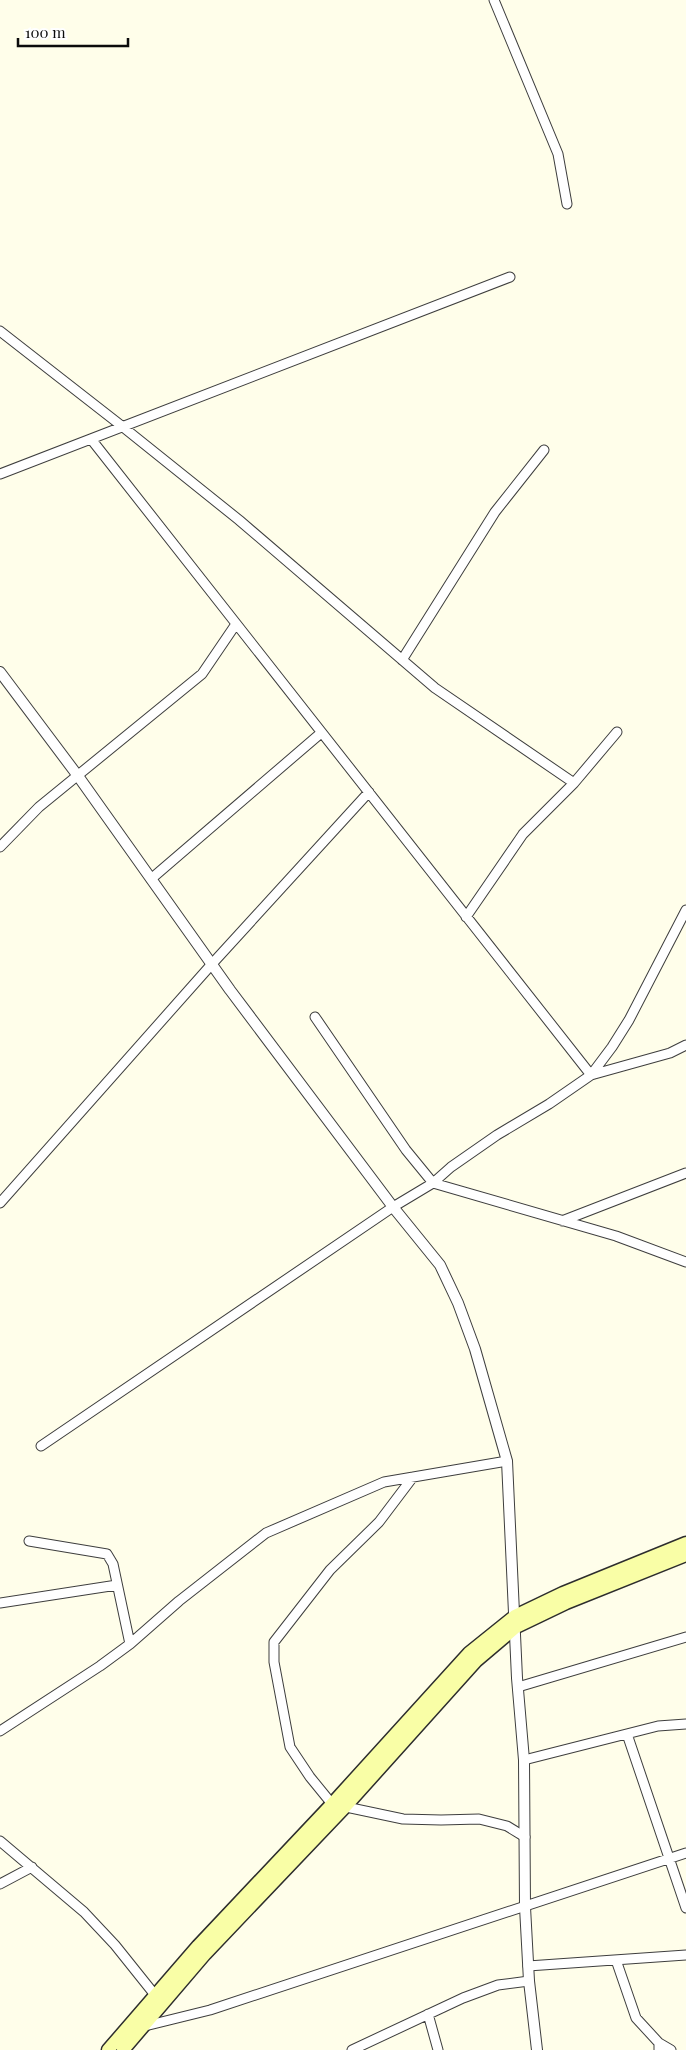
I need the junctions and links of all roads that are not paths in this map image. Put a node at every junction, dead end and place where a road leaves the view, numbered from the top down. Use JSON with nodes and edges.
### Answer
{"nodes":[{"id":1,"x":494,"y":0,"type":"edge"},
{"id":2,"x":568,"y":204,"type":"dead end"},
{"id":3,"x":510,"y":277,"type":"dead end"},
{"id":4,"x":0,"y":331,"type":"edge"},
{"id":5,"x":123,"y":427,"type":"junction"},
{"id":6,"x":90,"y":439,"type":"junction"},
{"id":7,"x":544,"y":450,"type":"dead end"},
{"id":8,"x":0,"y":474,"type":"edge"},
{"id":9,"x":236,"y":624,"type":"junction"},
{"id":10,"x":402,"y":660,"type":"junction"},
{"id":11,"x":0,"y":672,"type":"edge"},
{"id":12,"x":617,"y":732,"type":"dead end"},
{"id":13,"x":322,"y":733,"type":"junction"},
{"id":14,"x":78,"y":776,"type":"junction"},
{"id":15,"x":574,"y":783,"type":"junction"},
{"id":16,"x":369,"y":792,"type":"junction"},
{"id":17,"x":0,"y":847,"type":"edge"},
{"id":18,"x":151,"y":879,"type":"junction"},
{"id":19,"x":686,"y":910,"type":"edge"},
{"id":20,"x":466,"y":917,"type":"junction"},
{"id":21,"x":212,"y":965,"type":"junction"},
{"id":22,"x":315,"y":1017,"type":"dead end"},
{"id":23,"x":686,"y":1046,"type":"edge"},
{"id":24,"x":591,"y":1075,"type":"junction"},
{"id":25,"x":686,"y":1173,"type":"edge"},
{"id":26,"x":434,"y":1183,"type":"junction"},
{"id":27,"x":0,"y":1203,"type":"edge"},
{"id":28,"x":393,"y":1207,"type":"junction"},
{"id":29,"x":562,"y":1221,"type":"junction"},
{"id":30,"x":686,"y":1262,"type":"edge"},
{"id":31,"x":41,"y":1446,"type":"dead end"},
{"id":32,"x":507,"y":1461,"type":"junction"},
{"id":33,"x":413,"y":1477,"type":"junction"},
{"id":34,"x":29,"y":1541,"type":"dead end"},
{"id":35,"x":686,"y":1543,"type":"edge"},
{"id":36,"x":686,"y":1554,"type":"edge"},
{"id":37,"x":117,"y":1585,"type":"junction"},
{"id":38,"x":0,"y":1603,"type":"edge"},
{"id":39,"x":516,"y":1622,"type":"junction"},
{"id":40,"x":686,"y":1637,"type":"edge"},
{"id":41,"x":130,"y":1644,"type":"junction"},
{"id":42,"x":518,"y":1687,"type":"junction"},
{"id":43,"x":686,"y":1724,"type":"edge"},
{"id":44,"x":0,"y":1730,"type":"edge"},
{"id":45,"x":627,"y":1734,"type":"junction"},
{"id":46,"x":524,"y":1760,"type":"junction"},
{"id":47,"x":338,"y":1806,"type":"junction"},
{"id":48,"x":525,"y":1837,"type":"junction"},
{"id":49,"x":0,"y":1841,"type":"edge"},
{"id":50,"x":686,"y":1853,"type":"edge"},
{"id":51,"x":669,"y":1859,"type":"junction"},
{"id":52,"x":32,"y":1868,"type":"junction"},
{"id":53,"x":0,"y":1884,"type":"edge"},
{"id":54,"x":525,"y":1906,"type":"junction"},
{"id":55,"x":686,"y":1908,"type":"edge"},
{"id":56,"x":686,"y":1955,"type":"edge"},
{"id":57,"x":616,"y":1960,"type":"junction"},
{"id":58,"x":528,"y":1966,"type":"junction"},
{"id":59,"x":529,"y":1981,"type":"junction"},
{"id":60,"x":155,"y":1995,"type":"junction"},
{"id":61,"x":428,"y":2014,"type":"junction"},
{"id":62,"x":129,"y":2026,"type":"junction"},
{"id":63,"x":143,"y":2027,"type":"junction"},
{"id":64,"x":659,"y":2047,"type":"edge"},
{"id":65,"x":108,"y":2050,"type":"edge"},
{"id":66,"x":123,"y":2050,"type":"edge"},
{"id":67,"x":352,"y":2050,"type":"edge"},
{"id":68,"x":438,"y":2050,"type":"edge"},
{"id":69,"x":537,"y":2050,"type":"edge"},
{"id":70,"x":671,"y":2050,"type":"edge"}],
"edges":[{"from":1,"to":2,"type":"street"},
{"from":3,"to":5,"type":"street"},
{"from":4,"to":5,"type":"street"},
{"from":5,"to":6,"type":"street"},
{"from":5,"to":10,"type":"street"},
{"from":6,"to":8,"type":"street"},
{"from":6,"to":9,"type":"street"},
{"from":7,"to":10,"type":"street"},
{"from":9,"to":13,"type":"street"},
{"from":9,"to":14,"type":"street"},
{"from":10,"to":15,"type":"street"},
{"from":11,"to":14,"type":"street"},
{"from":12,"to":15,"type":"street"},
{"from":13,"to":16,"type":"street"},
{"from":13,"to":18,"type":"street"},
{"from":14,"to":17,"type":"street"},
{"from":14,"to":18,"type":"street"},
{"from":15,"to":20,"type":"street"},
{"from":16,"to":20,"type":"street"},
{"from":16,"to":21,"type":"street"},
{"from":18,"to":21,"type":"street"},
{"from":19,"to":24,"type":"street"},
{"from":20,"to":24,"type":"street"},
{"from":21,"to":27,"type":"street"},
{"from":21,"to":28,"type":"street"},
{"from":22,"to":26,"type":"street"},
{"from":23,"to":24,"type":"street"},
{"from":24,"to":26,"type":"street"},
{"from":25,"to":29,"type":"street"},
{"from":26,"to":28,"type":"street"},
{"from":26,"to":29,"type":"street"},
{"from":28,"to":31,"type":"street"},
{"from":28,"to":32,"type":"street"},
{"from":29,"to":30,"type":"street"},
{"from":32,"to":33,"type":"street"},
{"from":32,"to":39,"type":"street"},
{"from":33,"to":41,"type":"street"},
{"from":33,"to":47,"type":"street"},
{"from":34,"to":37,"type":"street"},
{"from":35,"to":39,"type":"main road"},
{"from":36,"to":39,"type":"main road"},
{"from":37,"to":38,"type":"street"},
{"from":37,"to":41,"type":"street"},
{"from":39,"to":42,"type":"street"},
{"from":39,"to":47,"type":"main road"},
{"from":40,"to":42,"type":"street"},
{"from":41,"to":44,"type":"street"},
{"from":42,"to":46,"type":"street"},
{"from":43,"to":45,"type":"street"},
{"from":45,"to":46,"type":"street"},
{"from":45,"to":51,"type":"street"},
{"from":46,"to":48,"type":"street"},
{"from":47,"to":48,"type":"street"},
{"from":47,"to":60,"type":"main road"},
{"from":47,"to":63,"type":"main road"},
{"from":48,"to":54,"type":"street"},
{"from":49,"to":52,"type":"street"},
{"from":50,"to":51,"type":"street"},
{"from":51,"to":54,"type":"street"},
{"from":51,"to":55,"type":"street"},
{"from":52,"to":53,"type":"street"},
{"from":52,"to":60,"type":"street"},
{"from":54,"to":58,"type":"street"},
{"from":54,"to":63,"type":"street"},
{"from":56,"to":57,"type":"street"},
{"from":57,"to":58,"type":"street"},
{"from":57,"to":64,"type":"street"},
{"from":58,"to":59,"type":"street"},
{"from":59,"to":61,"type":"street"},
{"from":59,"to":69,"type":"street"},
{"from":60,"to":62,"type":"main road"},
{"from":61,"to":67,"type":"street"},
{"from":61,"to":68,"type":"street"},
{"from":62,"to":63,"type":"street"},
{"from":62,"to":65,"type":"main road"},
{"from":63,"to":66,"type":"main road"},
{"from":64,"to":70,"type":"street"}]}
